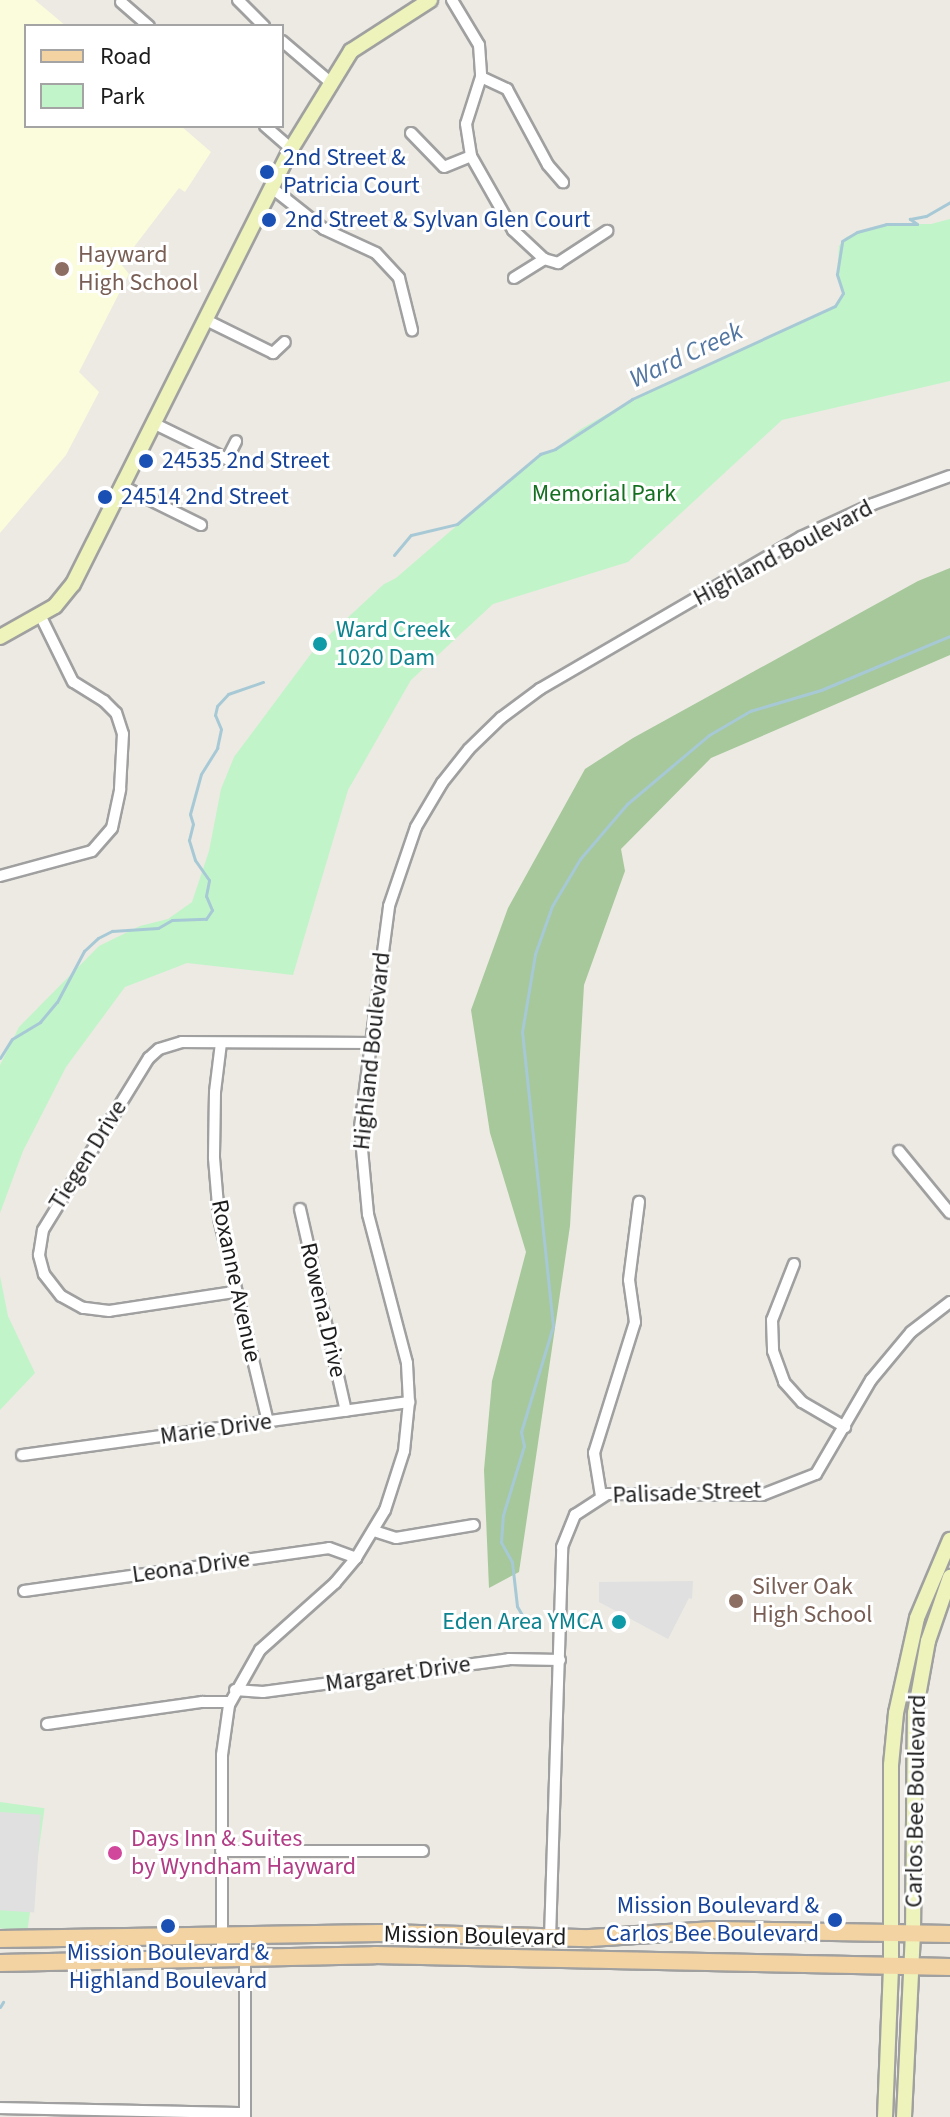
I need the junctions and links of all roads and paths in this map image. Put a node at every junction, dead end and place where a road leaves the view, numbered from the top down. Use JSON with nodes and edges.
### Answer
{"nodes":[{"id":1,"x":238,"y":0,"type":"edge"},
{"id":2,"x":430,"y":0,"type":"edge"},
{"id":3,"x":452,"y":0,"type":"edge"},
{"id":4,"x":121,"y":2,"type":"dead end"},
{"id":5,"x":147,"y":24,"type":"edge"},
{"id":6,"x":262,"y":24,"type":"edge"},
{"id":7,"x":284,"y":43,"type":"edge"},
{"id":8,"x":481,"y":77,"type":"junction"},
{"id":9,"x":330,"y":82,"type":"junction"},
{"id":10,"x":267,"y":128,"type":"edge"},
{"id":11,"x":411,"y":133,"type":"dead end"},
{"id":12,"x":291,"y":149,"type":"junction"},
{"id":13,"x":471,"y":156,"type":"junction"},
{"id":14,"x":563,"y":182,"type":"dead end"},
{"id":15,"x":272,"y":188,"type":"junction"},
{"id":16,"x":607,"y":231,"type":"dead end"},
{"id":17,"x":544,"y":259,"type":"junction"},
{"id":18,"x":514,"y":278,"type":"dead end"},
{"id":19,"x":206,"y":320,"type":"junction"},
{"id":20,"x":412,"y":330,"type":"dead end"},
{"id":21,"x":285,"y":342,"type":"dead end"},
{"id":22,"x":155,"y":424,"type":"junction"},
{"id":23,"x":236,"y":441,"type":"dead end"},
{"id":24,"x":950,"y":476,"type":"edge"},
{"id":25,"x":124,"y":487,"type":"junction"},
{"id":26,"x":201,"y":525,"type":"dead end"},
{"id":27,"x":41,"y":617,"type":"junction"},
{"id":28,"x":0,"y":637,"type":"edge"},
{"id":29,"x":0,"y":876,"type":"edge"},
{"id":30,"x":221,"y":1043,"type":"junction"},
{"id":31,"x":370,"y":1043,"type":"junction"},
{"id":32,"x":899,"y":1151,"type":"dead end"},
{"id":33,"x":639,"y":1202,"type":"dead end"},
{"id":34,"x":300,"y":1209,"type":"dead end"},
{"id":35,"x":950,"y":1213,"type":"edge"},
{"id":36,"x":794,"y":1264,"type":"dead end"},
{"id":37,"x":234,"y":1292,"type":"junction"},
{"id":38,"x":950,"y":1302,"type":"edge"},
{"id":39,"x":409,"y":1402,"type":"junction"},
{"id":40,"x":346,"y":1411,"type":"junction"},
{"id":41,"x":268,"y":1422,"type":"junction"},
{"id":42,"x":845,"y":1427,"type":"junction"},
{"id":43,"x":22,"y":1455,"type":"dead end"},
{"id":44,"x":601,"y":1496,"type":"junction"},
{"id":45,"x":474,"y":1525,"type":"dead end"},
{"id":46,"x":374,"y":1531,"type":"junction"},
{"id":47,"x":950,"y":1540,"type":"edge"},
{"id":48,"x":356,"y":1558,"type":"junction"},
{"id":49,"x":950,"y":1577,"type":"edge"},
{"id":50,"x":24,"y":1591,"type":"dead end"},
{"id":51,"x":560,"y":1660,"type":"junction"},
{"id":52,"x":235,"y":1690,"type":"junction"},
{"id":53,"x":230,"y":1702,"type":"junction"},
{"id":54,"x":47,"y":1724,"type":"dead end"},
{"id":55,"x":221,"y":1851,"type":"junction"},
{"id":56,"x":423,"y":1851,"type":"dead end"},
{"id":57,"x":890,"y":1934,"type":"junction"},
{"id":58,"x":913,"y":1934,"type":"junction"},
{"id":59,"x":950,"y":1934,"type":"edge"},
{"id":60,"x":223,"y":1935,"type":"junction"},
{"id":61,"x":245,"y":1935,"type":"junction"},
{"id":62,"x":550,"y":1938,"type":"junction"},
{"id":63,"x":0,"y":1939,"type":"edge"},
{"id":64,"x":244,"y":1958,"type":"junction"},
{"id":65,"x":222,"y":1959,"type":"junction"},
{"id":66,"x":0,"y":1963,"type":"edge"},
{"id":67,"x":891,"y":1966,"type":"junction"},
{"id":68,"x":910,"y":1967,"type":"junction"},
{"id":69,"x":950,"y":1967,"type":"edge"},
{"id":70,"x":0,"y":2108,"type":"edge"},
{"id":71,"x":106,"y":2114,"type":"edge"},
{"id":72,"x":245,"y":2115,"type":"edge"},
{"id":73,"x":885,"y":2117,"type":"edge"},
{"id":74,"x":904,"y":2117,"type":"edge"}],
"edges":[{"from":1,"to":6,"type":"street"},
{"from":2,"to":9,"type":"street"},
{"from":3,"to":8,"type":"street"},
{"from":4,"to":5,"type":"street"},
{"from":7,"to":9,"type":"street"},
{"from":8,"to":13,"type":"street"},
{"from":8,"to":14,"type":"street"},
{"from":9,"to":12,"type":"street"},
{"from":10,"to":12,"type":"street"},
{"from":11,"to":13,"type":"street"},
{"from":12,"to":15,"type":"street"},
{"from":13,"to":17,"type":"street"},
{"from":15,"to":19,"type":"street"},
{"from":15,"to":20,"type":"street"},
{"from":16,"to":17,"type":"street"},
{"from":17,"to":18,"type":"street"},
{"from":19,"to":21,"type":"street"},
{"from":19,"to":22,"type":"street"},
{"from":22,"to":23,"type":"street"},
{"from":22,"to":25,"type":"street"},
{"from":24,"to":31,"type":"street","name":"Highland Boulevard"},
{"from":25,"to":26,"type":"street"},
{"from":25,"to":27,"type":"street"},
{"from":27,"to":28,"type":"street"},
{"from":27,"to":29,"type":"street"},
{"from":30,"to":31,"type":"street","name":"Tiegen Drive"},
{"from":30,"to":37,"type":"street","name":"Roxanne Avenue"},
{"from":30,"to":37,"type":"street","name":"Tiegen Drive"},
{"from":31,"to":39,"type":"street","name":"Highland Boulevard"},
{"from":32,"to":35,"type":"street"},
{"from":33,"to":44,"type":"street"},
{"from":34,"to":40,"type":"street","name":"Rowena Drive"},
{"from":36,"to":42,"type":"street"},
{"from":37,"to":41,"type":"street","name":"Roxanne Avenue"},
{"from":38,"to":42,"type":"street","name":"Palisade Street"},
{"from":39,"to":40,"type":"street","name":"Marie Drive"},
{"from":39,"to":46,"type":"street","name":"Highland Boulevard"},
{"from":40,"to":41,"type":"street","name":"Marie Drive"},
{"from":41,"to":43,"type":"street","name":"Marie Drive"},
{"from":42,"to":44,"type":"street","name":"Palisade Street"},
{"from":44,"to":51,"type":"street","name":"Palisade Street"},
{"from":45,"to":46,"type":"street"},
{"from":46,"to":48,"type":"street","name":"Highland Boulevard"},
{"from":47,"to":57,"type":"street","name":"Carlos Bee Boulevard"},
{"from":48,"to":50,"type":"street","name":"Leona Drive"},
{"from":48,"to":52,"type":"street","name":"Highland Boulevard"},
{"from":49,"to":58,"type":"street","name":"Carlos Bee Boulevard"},
{"from":51,"to":52,"type":"street","name":"Margaret Drive"},
{"from":51,"to":62,"type":"street","name":"Palisade Street"},
{"from":52,"to":53,"type":"street","name":"Highland Boulevard"},
{"from":53,"to":54,"type":"street"},
{"from":53,"to":55,"type":"street","name":"Highland Boulevard"},
{"from":55,"to":56,"type":"street"},
{"from":55,"to":60,"type":"street","name":"Highland Boulevard"},
{"from":57,"to":58,"type":"main road","name":"Mission Boulevard"},
{"from":57,"to":62,"type":"main road","name":"Mission Boulevard"},
{"from":57,"to":67,"type":"street","name":"Carlos Bee Boulevard"},
{"from":58,"to":59,"type":"main road","name":"Mission Boulevard"},
{"from":58,"to":68,"type":"street","name":"Carlos Bee Boulevard"},
{"from":60,"to":61,"type":"main road","name":"Mission Boulevard"},
{"from":60,"to":63,"type":"main road","name":"Mission Boulevard"},
{"from":60,"to":65,"type":"street","name":"Highland Boulevard"},
{"from":61,"to":62,"type":"main road","name":"Mission Boulevard"},
{"from":61,"to":64,"type":"street"},
{"from":64,"to":65,"type":"main road","name":"Mission Boulevard"},
{"from":64,"to":67,"type":"main road","name":"Mission Boulevard"},
{"from":64,"to":72,"type":"street"},
{"from":65,"to":66,"type":"main road","name":"Mission Boulevard"},
{"from":67,"to":68,"type":"main road","name":"Mission Boulevard"},
{"from":67,"to":73,"type":"street","name":"Carlos Bee Boulevard"},
{"from":68,"to":69,"type":"main road","name":"Mission Boulevard"},
{"from":68,"to":74,"type":"street","name":"Carlos Bee Boulevard"},
{"from":70,"to":71,"type":"street"},
{"from":71,"to":72,"type":"street"}]}
